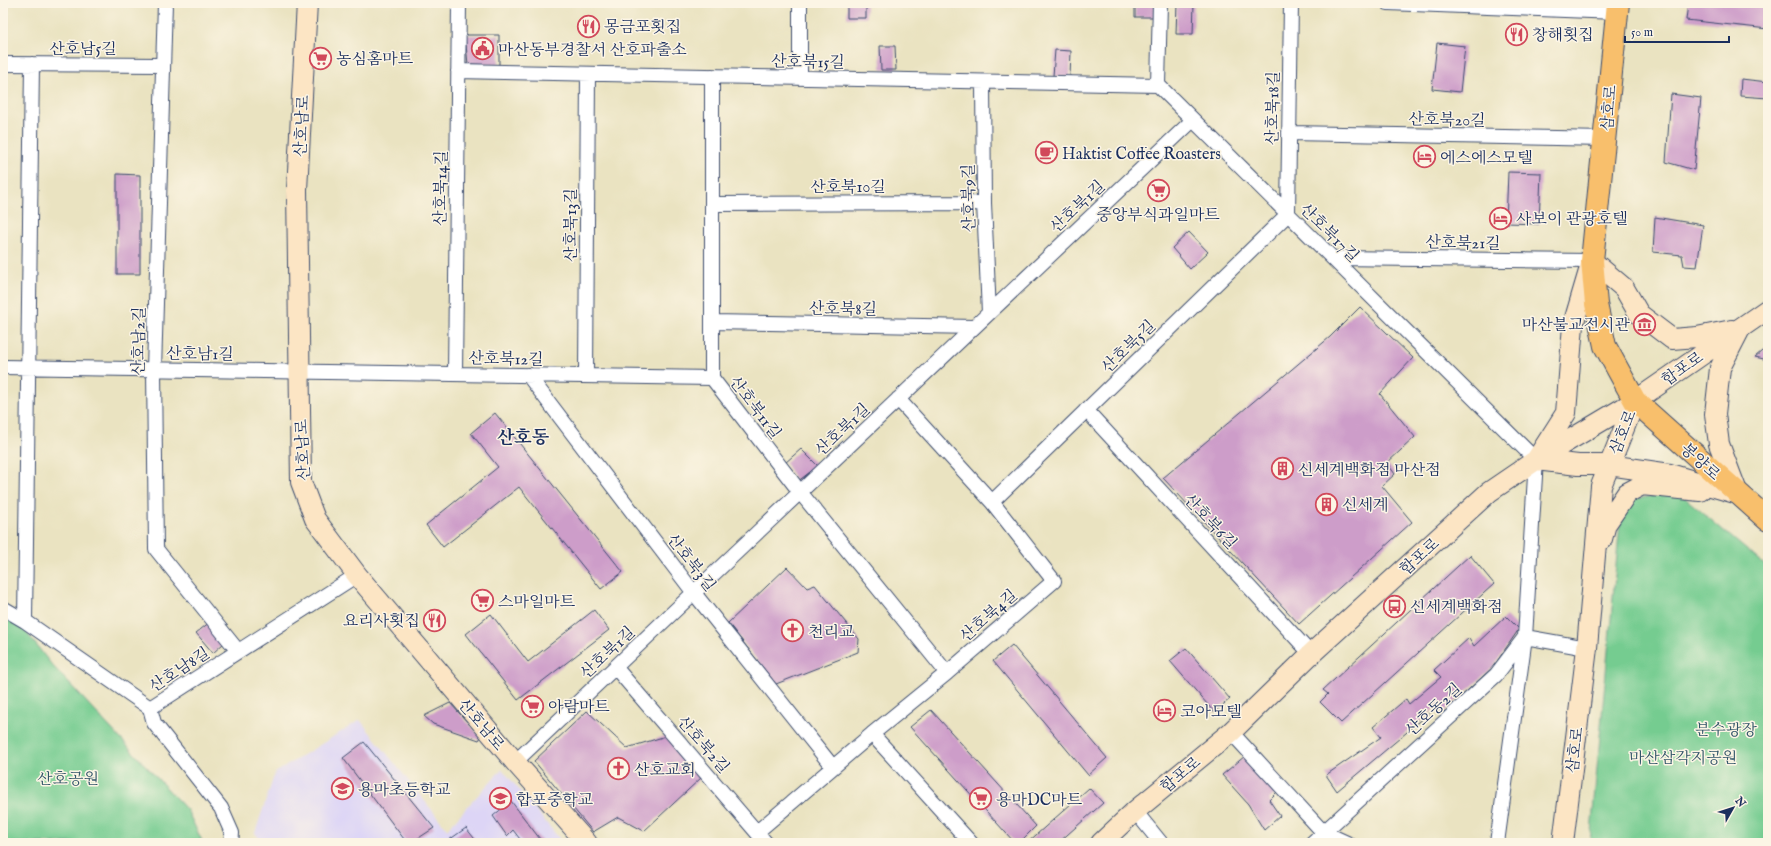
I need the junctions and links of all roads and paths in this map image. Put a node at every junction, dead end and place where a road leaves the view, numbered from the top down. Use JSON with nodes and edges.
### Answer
{"nodes":[{"id":1,"x":165,"y":3,"type":"edge"},
{"id":2,"x":307,"y":3,"type":"edge"},
{"id":3,"x":459,"y":3,"type":"edge"},
{"id":4,"x":800,"y":3,"type":"edge"},
{"id":5,"x":1160,"y":3,"type":"edge"},
{"id":6,"x":1291,"y":3,"type":"edge"},
{"id":7,"x":1388,"y":3,"type":"edge"},
{"id":8,"x":1617,"y":7,"type":"edge"},
{"id":9,"x":3,"y":64,"type":"edge"},
{"id":10,"x":32,"y":64,"type":"junction"},
{"id":11,"x":162,"y":65,"type":"junction"},
{"id":12,"x":458,"y":71,"type":"junction"},
{"id":13,"x":588,"y":74,"type":"junction"},
{"id":14,"x":712,"y":76,"type":"junction"},
{"id":15,"x":800,"y":78,"type":"junction"},
{"id":16,"x":983,"y":82,"type":"junction"},
{"id":17,"x":1158,"y":85,"type":"junction"},
{"id":18,"x":1193,"y":120,"type":"junction"},
{"id":19,"x":1289,"y":133,"type":"junction"},
{"id":20,"x":1605,"y":139,"type":"junction"},
{"id":21,"x":984,"y":203,"type":"junction"},
{"id":22,"x":712,"y":204,"type":"junction"},
{"id":23,"x":1288,"y":214,"type":"junction"},
{"id":24,"x":1332,"y":258,"type":"junction"},
{"id":25,"x":1592,"y":261,"type":"junction"},
{"id":26,"x":1768,"y":309,"type":"edge"},
{"id":27,"x":989,"y":313,"type":"junction"},
{"id":28,"x":712,"y":322,"type":"junction"},
{"id":29,"x":974,"y":328,"type":"junction"},
{"id":30,"x":1740,"y":328,"type":"junction"},
{"id":31,"x":3,"y":367,"type":"edge"},
{"id":32,"x":28,"y":368,"type":"junction"},
{"id":33,"x":154,"y":370,"type":"junction"},
{"id":34,"x":300,"y":372,"type":"junction"},
{"id":35,"x":455,"y":374,"type":"junction"},
{"id":36,"x":528,"y":375,"type":"junction"},
{"id":37,"x":586,"y":376,"type":"junction"},
{"id":38,"x":712,"y":378,"type":"junction"},
{"id":39,"x":898,"y":399,"type":"junction"},
{"id":40,"x":1635,"y":401,"type":"junction"},
{"id":41,"x":1086,"y":410,"type":"junction"},
{"id":42,"x":1536,"y":460,"type":"junction"},
{"id":43,"x":1609,"y":466,"type":"junction"},
{"id":44,"x":800,"y":492,"type":"junction"},
{"id":45,"x":1738,"y":494,"type":"junction"},
{"id":46,"x":992,"y":502,"type":"junction"},
{"id":47,"x":1768,"y":520,"type":"edge"},
{"id":48,"x":1594,"y":570,"type":"junction"},
{"id":49,"x":357,"y":575,"type":"junction"},
{"id":50,"x":694,"y":593,"type":"junction"},
{"id":51,"x":3,"y":608,"type":"edge"},
{"id":52,"x":25,"y":621,"type":"junction"},
{"id":53,"x":1526,"y":637,"type":"junction"},
{"id":54,"x":1587,"y":648,"type":"junction"},
{"id":55,"x":238,"y":651,"type":"junction"},
{"id":56,"x":1311,"y":654,"type":"junction"},
{"id":57,"x":615,"y":667,"type":"junction"},
{"id":58,"x":947,"y":673,"type":"junction"},
{"id":59,"x":150,"y":708,"type":"junction"},
{"id":60,"x":1231,"y":732,"type":"junction"},
{"id":61,"x":872,"y":734,"type":"junction"},
{"id":62,"x":515,"y":762,"type":"junction"},
{"id":63,"x":832,"y":766,"type":"junction"},
{"id":64,"x":1134,"y":811,"type":"junction"},
{"id":65,"x":757,"y":832,"type":"junction"},
{"id":66,"x":1324,"y":832,"type":"junction"},
{"id":67,"x":231,"y":843,"type":"edge"},
{"id":68,"x":587,"y":843,"type":"edge"},
{"id":69,"x":766,"y":843,"type":"edge"},
{"id":70,"x":971,"y":843,"type":"edge"},
{"id":71,"x":1101,"y":843,"type":"edge"},
{"id":72,"x":1160,"y":843,"type":"edge"},
{"id":73,"x":1312,"y":843,"type":"edge"},
{"id":74,"x":1347,"y":843,"type":"edge"},
{"id":75,"x":1497,"y":843,"type":"edge"},
{"id":76,"x":1563,"y":843,"type":"edge"}],
"edges":[{"from":1,"to":11,"type":"street","name":"산호남2길"},
{"from":2,"to":34,"type":"main road","name":"산호남로"},
{"from":3,"to":12,"type":"street","name":"산호북14길"},
{"from":4,"to":15,"type":"street"},
{"from":5,"to":17,"type":"street"},
{"from":6,"to":19,"type":"street","name":"산호북18길"},
{"from":7,"to":8,"type":"street"},
{"from":8,"to":20,"type":"main road","name":"삼호로"},
{"from":9,"to":10,"type":"street","name":"산호남5길"},
{"from":10,"to":11,"type":"street","name":"산호남5길"},
{"from":10,"to":32,"type":"street"},
{"from":11,"to":33,"type":"street","name":"산호남2길"},
{"from":12,"to":13,"type":"street","name":"산호북15길"},
{"from":12,"to":35,"type":"street","name":"산호북14길"},
{"from":13,"to":14,"type":"street","name":"산호북15길"},
{"from":13,"to":37,"type":"street","name":"산호북13길"},
{"from":14,"to":15,"type":"street","name":"산호북15길"},
{"from":14,"to":22,"type":"street","name":"산호북11길"},
{"from":15,"to":16,"type":"street","name":"산호북15길"},
{"from":16,"to":17,"type":"street","name":"산호북15길"},
{"from":16,"to":21,"type":"street","name":"산호북9길"},
{"from":17,"to":18,"type":"street","name":"산호북17길"},
{"from":18,"to":23,"type":"street","name":"산호북17길"},
{"from":18,"to":27,"type":"street","name":"산호북1길"},
{"from":19,"to":20,"type":"street","name":"산호북20길"},
{"from":19,"to":23,"type":"street","name":"산호북18길"},
{"from":20,"to":25,"type":"main road","name":"삼호로"},
{"from":21,"to":22,"type":"street","name":"산호북10길"},
{"from":21,"to":27,"type":"street","name":"산호북9길"},
{"from":22,"to":28,"type":"street","name":"산호북11길"},
{"from":23,"to":24,"type":"street","name":"산호북17길"},
{"from":23,"to":41,"type":"street","name":"산호북5길"},
{"from":24,"to":25,"type":"street","name":"산호북21길"},
{"from":24,"to":42,"type":"street","name":"산호북17길"},
{"from":25,"to":30,"type":"main road"},
{"from":25,"to":40,"type":"main road","name":"삼호로"},
{"from":25,"to":42,"type":"main road"},
{"from":26,"to":30,"type":"main road","name":"합포로"},
{"from":27,"to":29,"type":"street","name":"산호북1길"},
{"from":28,"to":29,"type":"street","name":"산호북8길"},
{"from":28,"to":38,"type":"street","name":"산호북11길"},
{"from":29,"to":39,"type":"street","name":"산호북1길"},
{"from":30,"to":40,"type":"main road","name":"합포로"},
{"from":30,"to":45,"type":"main road"},
{"from":31,"to":32,"type":"street","name":"산호남1길"},
{"from":32,"to":33,"type":"street","name":"산호남1길"},
{"from":32,"to":52,"type":"street"},
{"from":33,"to":34,"type":"street","name":"산호남1길"},
{"from":33,"to":55,"type":"street","name":"산호남2길"},
{"from":34,"to":35,"type":"street","name":"산호북12길"},
{"from":34,"to":49,"type":"main road","name":"산호남로"},
{"from":35,"to":36,"type":"street","name":"산호북12길"},
{"from":36,"to":37,"type":"street","name":"산호북12길"},
{"from":36,"to":50,"type":"street","name":"산호북3길"},
{"from":37,"to":38,"type":"street","name":"산호북12길"},
{"from":38,"to":44,"type":"street","name":"산호북11길"},
{"from":39,"to":44,"type":"street","name":"산호북1길"},
{"from":39,"to":46,"type":"street","name":"산호북4길"},
{"from":40,"to":42,"type":"main road","name":"합포로"},
{"from":40,"to":43,"type":"main road","name":"삼호로"},
{"from":40,"to":45,"type":"main road","name":"봉양로"},
{"from":41,"to":46,"type":"street","name":"산호북5길"},
{"from":41,"to":56,"type":"street","name":"산호북6길"},
{"from":42,"to":43,"type":"main road"},
{"from":42,"to":53,"type":"street"},
{"from":42,"to":56,"type":"main road","name":"합포로"},
{"from":43,"to":45,"type":"main road"},
{"from":43,"to":48,"type":"main road","name":"삼호로"},
{"from":44,"to":50,"type":"street","name":"산호북1길"},
{"from":44,"to":58,"type":"street","name":"산호북11길"},
{"from":45,"to":47,"type":"main road","name":"봉양로"},
{"from":45,"to":48,"type":"main road"},
{"from":46,"to":58,"type":"street","name":"산호북4길"},
{"from":48,"to":54,"type":"main road","name":"삼호로"},
{"from":49,"to":55,"type":"street","name":"산호남8길"},
{"from":49,"to":62,"type":"main road","name":"산호남로"},
{"from":50,"to":57,"type":"street","name":"산호북1길"},
{"from":50,"to":63,"type":"street","name":"산호북3길"},
{"from":51,"to":52,"type":"street","name":"산호남8길"},
{"from":52,"to":59,"type":"street","name":"산호남8길"},
{"from":53,"to":54,"type":"street"},
{"from":53,"to":66,"type":"street","name":"산호동2길"},
{"from":53,"to":75,"type":"street"},
{"from":54,"to":76,"type":"main road","name":"삼호로"},
{"from":55,"to":59,"type":"street","name":"산호남8길"},
{"from":56,"to":60,"type":"main road","name":"합포로"},
{"from":57,"to":62,"type":"street","name":"산호북1길"},
{"from":57,"to":65,"type":"street","name":"산호북2길"},
{"from":58,"to":61,"type":"street","name":"산호북4길"},
{"from":59,"to":67,"type":"street"},
{"from":60,"to":64,"type":"main road","name":"합포로"},
{"from":60,"to":66,"type":"street"},
{"from":61,"to":63,"type":"street","name":"산호북4길"},
{"from":61,"to":70,"type":"street"},
{"from":62,"to":68,"type":"main road","name":"산호남로"},
{"from":63,"to":65,"type":"street","name":"산호북4길"},
{"from":64,"to":71,"type":"main road","name":"합포로"},
{"from":64,"to":72,"type":"street"},
{"from":65,"to":69,"type":"street","name":"산호북2길"},
{"from":66,"to":73,"type":"street","name":"산호동2길"},
{"from":66,"to":74,"type":"street"}]}
